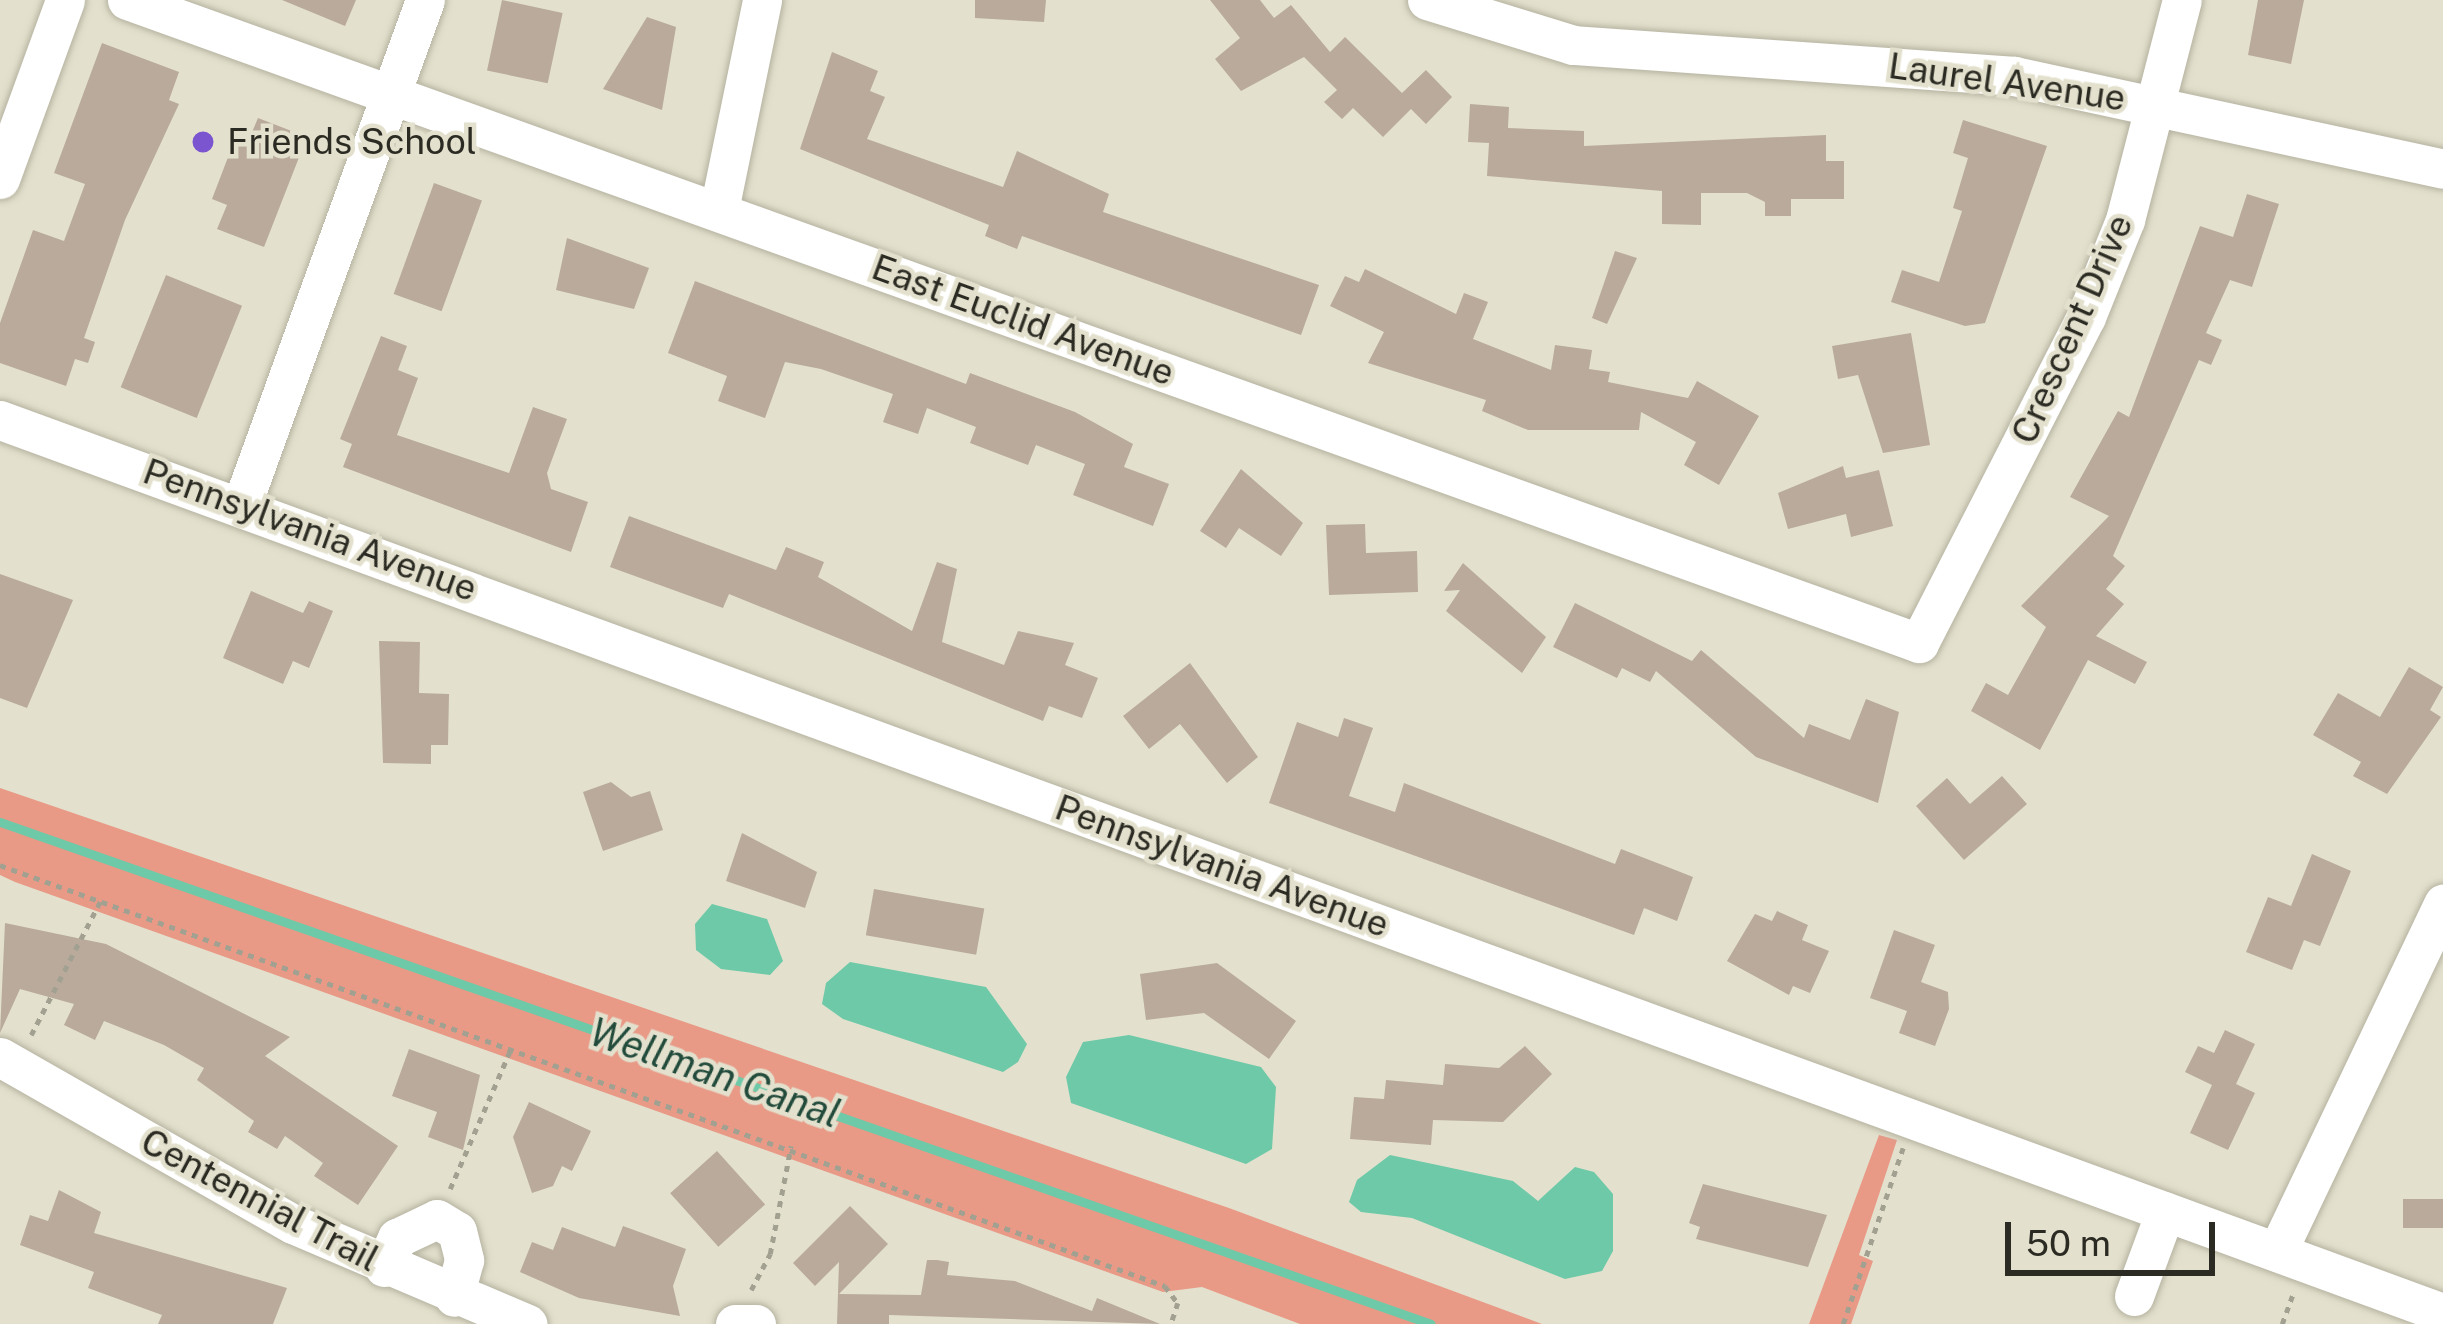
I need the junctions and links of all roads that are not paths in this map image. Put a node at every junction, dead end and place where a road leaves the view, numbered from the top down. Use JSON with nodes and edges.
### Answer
{"nodes":[{"id":1,"x":64,"y":0,"type":"edge"},
{"id":2,"x":127,"y":0,"type":"edge"},
{"id":3,"x":425,"y":0,"type":"edge"},
{"id":4,"x":762,"y":0,"type":"edge"},
{"id":5,"x":1427,"y":0,"type":"edge"},
{"id":6,"x":2182,"y":0,"type":"edge"},
{"id":7,"x":388,"y":97,"type":"junction"},
{"id":8,"x":2159,"y":105,"type":"junction"},
{"id":9,"x":2443,"y":169,"type":"edge"},
{"id":10,"x":0,"y":178,"type":"edge"},
{"id":11,"x":718,"y":210,"type":"junction"},
{"id":12,"x":0,"y":420,"type":"edge"},
{"id":13,"x":242,"y":504,"type":"junction"},
{"id":14,"x":1919,"y":643,"type":"joint"},
{"id":15,"x":2443,"y":904,"type":"edge"},
{"id":16,"x":7,"y":1061,"type":"edge"},
{"id":17,"x":2165,"y":1212,"type":"junction"},
{"id":18,"x":2277,"y":1252,"type":"junction"},
{"id":19,"x":384,"y":1267,"type":"junction"},
{"id":20,"x":2134,"y":1296,"type":"dead end"},
{"id":21,"x":454,"y":1297,"type":"junction"},
{"id":22,"x":2443,"y":1313,"type":"edge"},
{"id":23,"x":528,"y":1324,"type":"edge"}],
"edges":[{"from":1,"to":10,"type":"street"},
{"from":2,"to":7,"type":"street","name":"East Euclid Avenue"},
{"from":3,"to":7,"type":"street"},
{"from":4,"to":11,"type":"street"},
{"from":5,"to":8,"type":"street","name":"Laurel Avenue"},
{"from":6,"to":8,"type":"street","name":"Crescent Drive"},
{"from":7,"to":11,"type":"street","name":"East Euclid Avenue"},
{"from":7,"to":13,"type":"street"},
{"from":8,"to":9,"type":"street","name":"Laurel Avenue"},
{"from":8,"to":14,"type":"street","name":"Crescent Drive"},
{"from":11,"to":14,"type":"street","name":"East Euclid Avenue"},
{"from":12,"to":13,"type":"street","name":"Pennsylvania Avenue"},
{"from":13,"to":17,"type":"street","name":"Pennsylvania Avenue"},
{"from":15,"to":18,"type":"street"},
{"from":16,"to":19,"type":"street","name":"Centennial Trail"},
{"from":17,"to":18,"type":"street","name":"Pennsylvania Avenue"},
{"from":17,"to":20,"type":"street"},
{"from":18,"to":22,"type":"street","name":"Pennsylvania Avenue"},
{"from":19,"to":21,"type":"street","name":"Centennial Trail"},
{"from":19,"to":21,"type":"street"},
{"from":21,"to":23,"type":"street","name":"Centennial Trail"}]}
